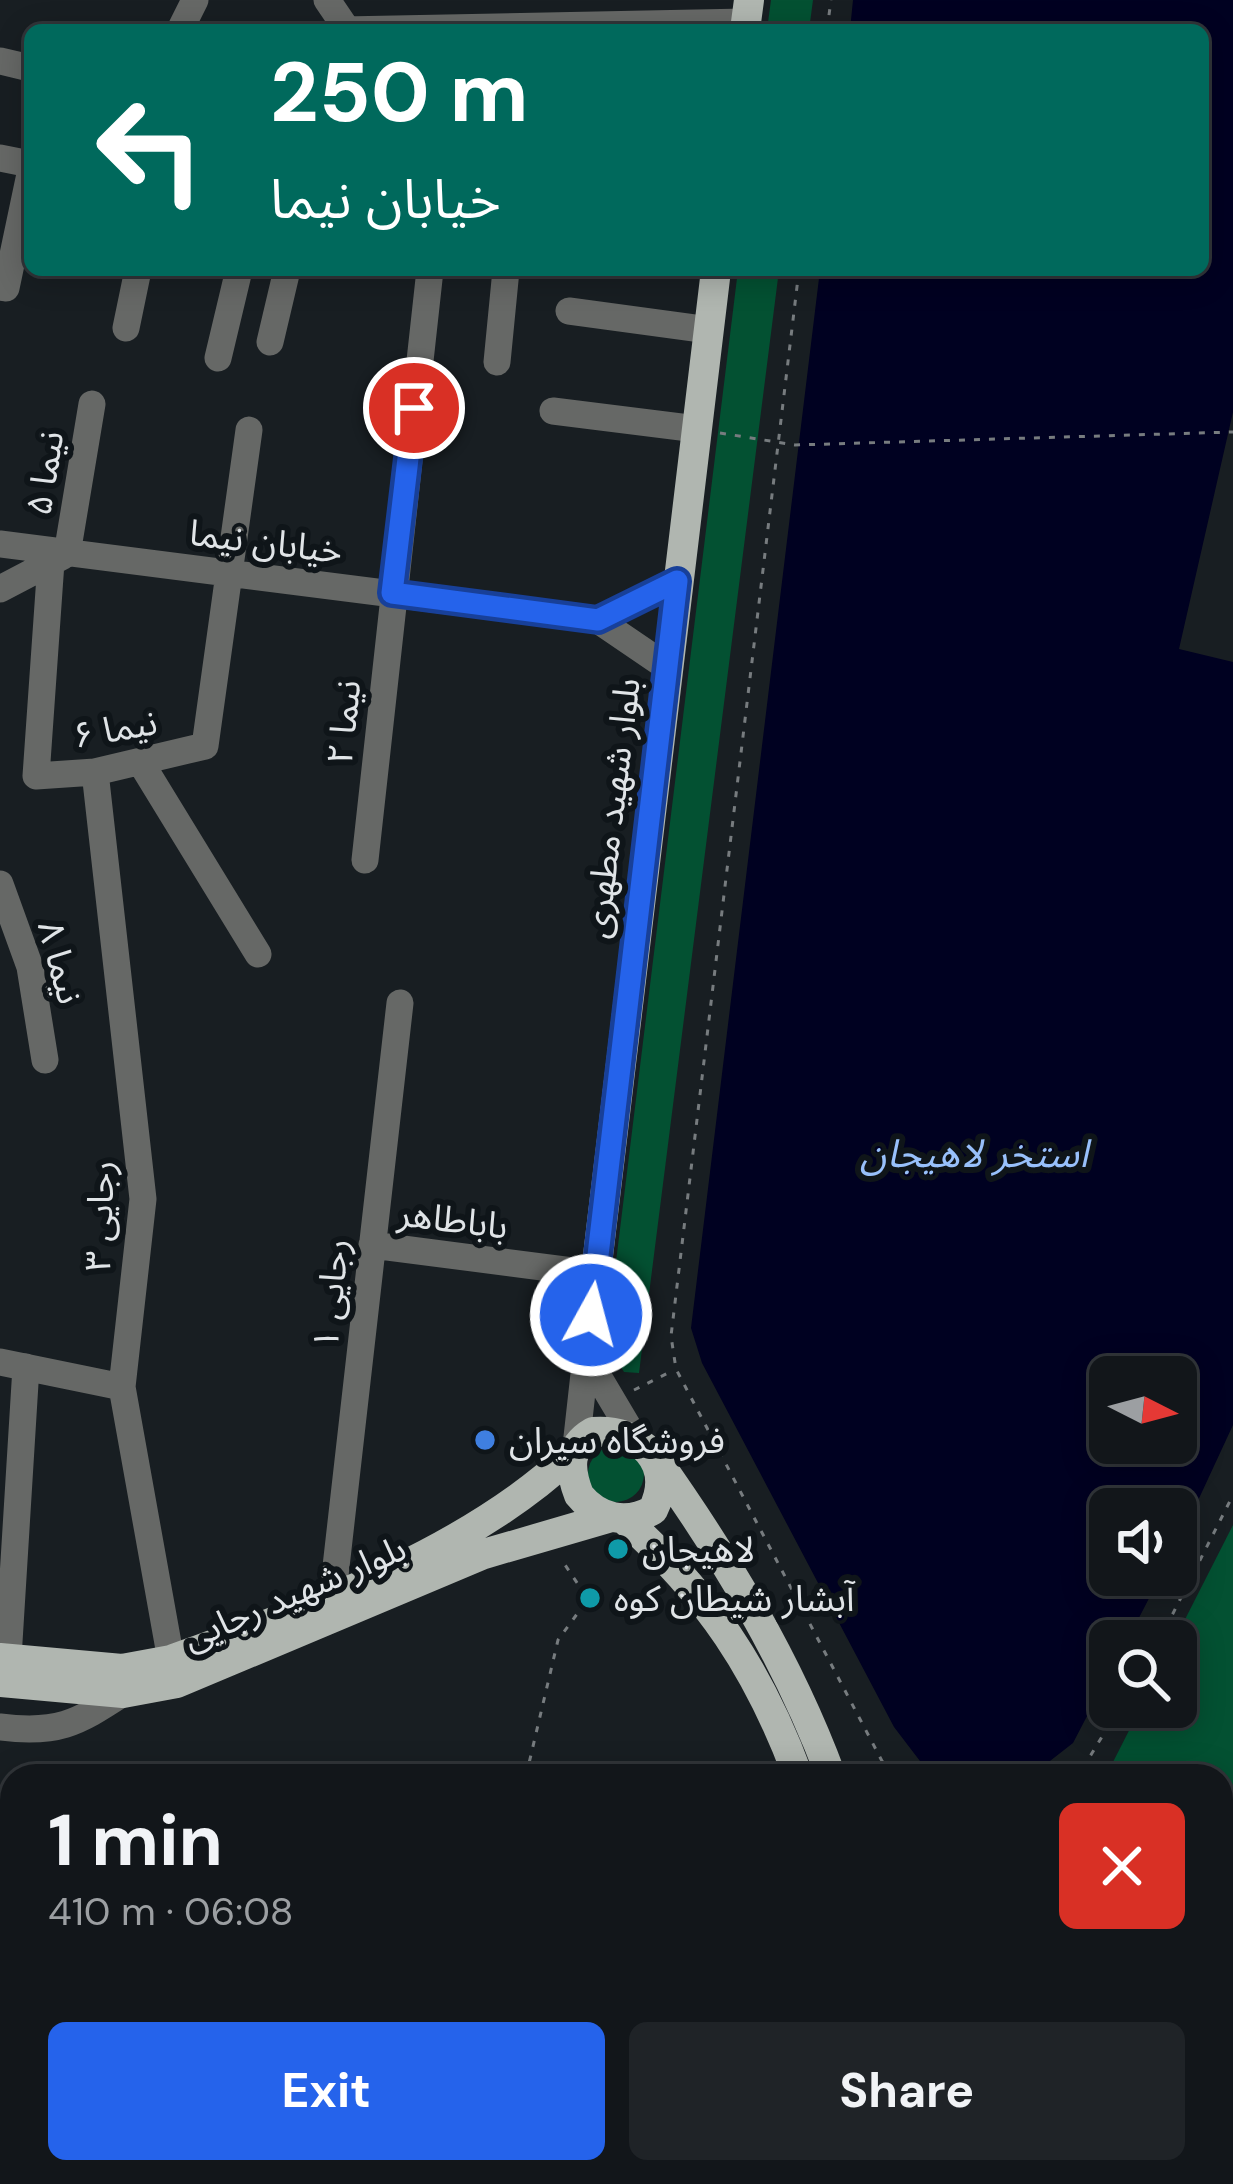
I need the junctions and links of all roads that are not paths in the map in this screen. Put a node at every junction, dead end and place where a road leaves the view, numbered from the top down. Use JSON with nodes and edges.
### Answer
{"nodes":[{"id":1,"x":747,"y":17,"type":"edge"},
{"id":2,"x":512,"y":24,"type":"edge"},
{"id":3,"x":24,"y":189,"type":"edge"},
{"id":4,"x":9,"y":228,"type":"edge"},
{"id":5,"x":137,"y":276,"type":"edge"},
{"id":6,"x":238,"y":276,"type":"edge"},
{"id":7,"x":286,"y":276,"type":"edge"},
{"id":8,"x":429,"y":276,"type":"edge"},
{"id":9,"x":505,"y":276,"type":"edge"},
{"id":10,"x":715,"y":276,"type":"edge"},
{"id":11,"x":0,"y":287,"type":"edge"},
{"id":12,"x":569,"y":311,"type":"dead end"},
{"id":13,"x":126,"y":328,"type":"dead end"},
{"id":14,"x":709,"y":331,"type":"junction"},
{"id":15,"x":270,"y":342,"type":"dead end"},
{"id":16,"x":218,"y":358,"type":"dead end"},
{"id":17,"x":497,"y":362,"type":"dead end"},
{"id":18,"x":92,"y":404,"type":"dead end"},
{"id":19,"x":553,"y":411,"type":"dead end"},
{"id":20,"x":697,"y":429,"type":"junction"},
{"id":21,"x":248,"y":430,"type":"dead end"},
{"id":22,"x":0,"y":544,"type":"edge"},
{"id":23,"x":59,"y":558,"type":"junction"},
{"id":24,"x":230,"y":572,"type":"junction"},
{"id":25,"x":677,"y":581,"type":"junction"},
{"id":26,"x":0,"y":589,"type":"edge"},
{"id":27,"x":392,"y":593,"type":"junction"},
{"id":28,"x":598,"y":620,"type":"junction"},
{"id":29,"x":667,"y":667,"type":"junction"},
{"id":30,"x":141,"y":763,"type":"junction"},
{"id":31,"x":94,"y":772,"type":"junction"},
{"id":32,"x":365,"y":860,"type":"dead end"},
{"id":33,"x":0,"y":884,"type":"edge"},
{"id":34,"x":258,"y":954,"type":"dead end"},
{"id":35,"x":400,"y":1003,"type":"dead end"},
{"id":36,"x":44,"y":1060,"type":"dead end"},
{"id":37,"x":372,"y":1245,"type":"junction"},
{"id":38,"x":596,"y":1274,"type":"junction"},
{"id":39,"x":586,"y":1356,"type":"junction"},
{"id":40,"x":13,"y":1364,"type":"edge"},
{"id":41,"x":122,"y":1387,"type":"junction"},
{"id":42,"x":643,"y":1446,"type":"junction"},
{"id":43,"x":574,"y":1450,"type":"junction"},
{"id":44,"x":617,"y":1518,"type":"junction"},
{"id":45,"x":333,"y":1593,"type":"junction"},
{"id":46,"x":171,"y":1660,"type":"junction"},
{"id":47,"x":3,"y":1666,"type":"edge"},
{"id":48,"x":123,"y":1693,"type":"junction"},
{"id":49,"x":0,"y":1726,"type":"edge"},
{"id":50,"x":792,"y":1764,"type":"edge"},
{"id":51,"x":826,"y":1764,"type":"edge"}],
"edges":[{"from":1,"to":2,"type":"street"},
{"from":3,"to":4,"type":"street"},
{"from":4,"to":11,"type":"street"},
{"from":5,"to":13,"type":"street"},
{"from":6,"to":16,"type":"street"},
{"from":7,"to":15,"type":"street"},
{"from":8,"to":27,"type":"street","name":"نیما ۲"},
{"from":9,"to":17,"type":"street"},
{"from":10,"to":14,"type":"main road","name":"بلوار شهید مطهری"},
{"from":12,"to":14,"type":"street"},
{"from":14,"to":20,"type":"main road","name":"بلوار شهید مطهری"},
{"from":18,"to":23,"type":"street","name":"نیما ۵"},
{"from":19,"to":20,"type":"street"},
{"from":20,"to":25,"type":"main road","name":"بلوار شهید مطهری"},
{"from":21,"to":24,"type":"street"},
{"from":22,"to":23,"type":"street","name":"خیابان نیما"},
{"from":23,"to":24,"type":"street","name":"خیابان نیما"},
{"from":23,"to":26,"type":"street"},
{"from":23,"to":31,"type":"street","name":"نیما ۶"},
{"from":24,"to":27,"type":"street","name":"خیابان نیما"},
{"from":24,"to":30,"type":"street","name":"نیما ۶"},
{"from":25,"to":28,"type":"street"},
{"from":25,"to":29,"type":"main road","name":"بلوار شهید مطهری"},
{"from":27,"to":28,"type":"street","name":"خیابان نیما"},
{"from":27,"to":32,"type":"street","name":"نیما ۲"},
{"from":28,"to":29,"type":"street","name":"خیابان نیما"},
{"from":29,"to":38,"type":"main road","name":"بلوار شهید مطهری"},
{"from":30,"to":31,"type":"street","name":"نیما ۶"},
{"from":30,"to":34,"type":"street"},
{"from":31,"to":41,"type":"street","name":"رجایی ۳"},
{"from":33,"to":36,"type":"street","name":"نیما ۸"},
{"from":35,"to":37,"type":"street","name":"رجایی ۱"},
{"from":37,"to":38,"type":"street","name":"باباطاهر"},
{"from":37,"to":45,"type":"street","name":"رجایی ۱"},
{"from":38,"to":39,"type":"main road","name":"بلوار شهید مطهری"},
{"from":39,"to":42,"type":"street"},
{"from":39,"to":43,"type":"street"},
{"from":40,"to":41,"type":"street"},
{"from":40,"to":47,"type":"street"},
{"from":41,"to":46,"type":"street","name":"رجایی ۳"},
{"from":42,"to":43,"type":"main road"},
{"from":42,"to":44,"type":"main road"},
{"from":42,"to":51,"type":"main road"},
{"from":43,"to":44,"type":"main road"},
{"from":43,"to":45,"type":"main road","name":"بلوار شهید رجایی"},
{"from":44,"to":48,"type":"main road","name":"بلوار شهید رجایی"},
{"from":44,"to":50,"type":"main road"},
{"from":45,"to":46,"type":"main road","name":"بلوار شهید رجایی"},
{"from":46,"to":47,"type":"main road","name":"بلوار شهید رجایی"},
{"from":47,"to":48,"type":"main road","name":"بلوار شهید رجایی"},
{"from":48,"to":49,"type":"street"}]}
